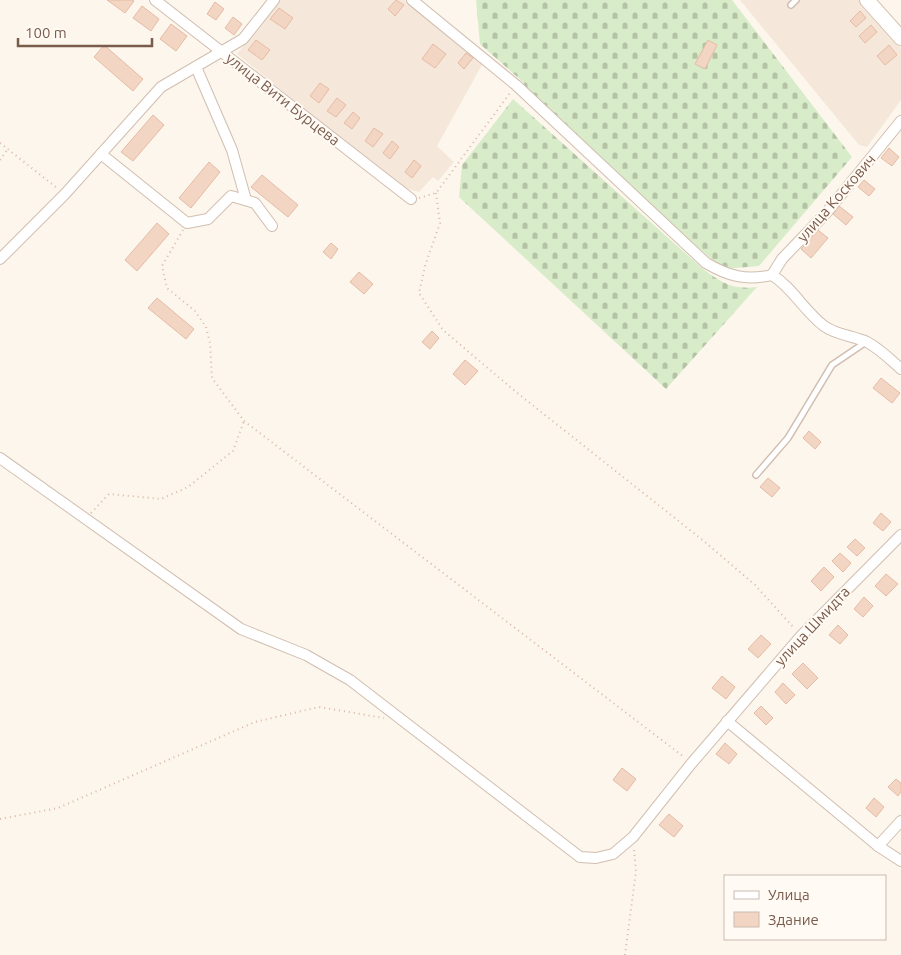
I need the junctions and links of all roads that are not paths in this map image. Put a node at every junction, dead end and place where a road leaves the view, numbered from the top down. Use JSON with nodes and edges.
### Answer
{"nodes":[{"id":1,"x":154,"y":0,"type":"edge"},
{"id":2,"x":274,"y":0,"type":"edge"},
{"id":3,"x":412,"y":0,"type":"edge"},
{"id":4,"x":796,"y":0,"type":"edge"},
{"id":5,"x":868,"y":0,"type":"edge"},
{"id":6,"x":791,"y":4,"type":"dead end"},
{"id":7,"x":901,"y":38,"type":"edge"},
{"id":8,"x":222,"y":52,"type":"junction"},
{"id":9,"x":196,"y":67,"type":"junction"},
{"id":10,"x":901,"y":121,"type":"edge"},
{"id":11,"x":102,"y":154,"type":"junction"},
{"id":12,"x":411,"y":199,"type":"road end"},
{"id":13,"x":246,"y":200,"type":"junction"},
{"id":14,"x":272,"y":226,"type":"dead end"},
{"id":15,"x":0,"y":259,"type":"edge"},
{"id":16,"x":772,"y":275,"type":"junction"},
{"id":17,"x":867,"y":342,"type":"junction"},
{"id":18,"x":901,"y":369,"type":"edge"},
{"id":19,"x":0,"y":458,"type":"edge"},
{"id":20,"x":756,"y":475,"type":"dead end"},
{"id":21,"x":901,"y":535,"type":"edge"},
{"id":22,"x":727,"y":721,"type":"junction"},
{"id":23,"x":901,"y":821,"type":"edge"},
{"id":24,"x":878,"y":846,"type":"junction"},
{"id":25,"x":901,"y":861,"type":"edge"}],
"edges":[{"from":1,"to":8,"type":"street","name":"улица Вити Бурцева"},
{"from":2,"to":8,"type":"street"},
{"from":3,"to":16,"type":"street"},
{"from":4,"to":6,"type":"lane"},
{"from":5,"to":7,"type":"street"},
{"from":8,"to":9,"type":"street"},
{"from":8,"to":12,"type":"street","name":"улица Вити Бурцева"},
{"from":9,"to":11,"type":"street"},
{"from":9,"to":13,"type":"street"},
{"from":10,"to":16,"type":"street","name":"улица Коскович"},
{"from":11,"to":13,"type":"street"},
{"from":11,"to":15,"type":"street"},
{"from":13,"to":14,"type":"street"},
{"from":16,"to":17,"type":"street"},
{"from":17,"to":18,"type":"street"},
{"from":17,"to":20,"type":"lane"},
{"from":19,"to":22,"type":"street","name":"улица Шмидта"},
{"from":21,"to":22,"type":"street","name":"улица Шмидта"},
{"from":22,"to":24,"type":"street"},
{"from":23,"to":24,"type":"street"},
{"from":24,"to":25,"type":"street"}]}
